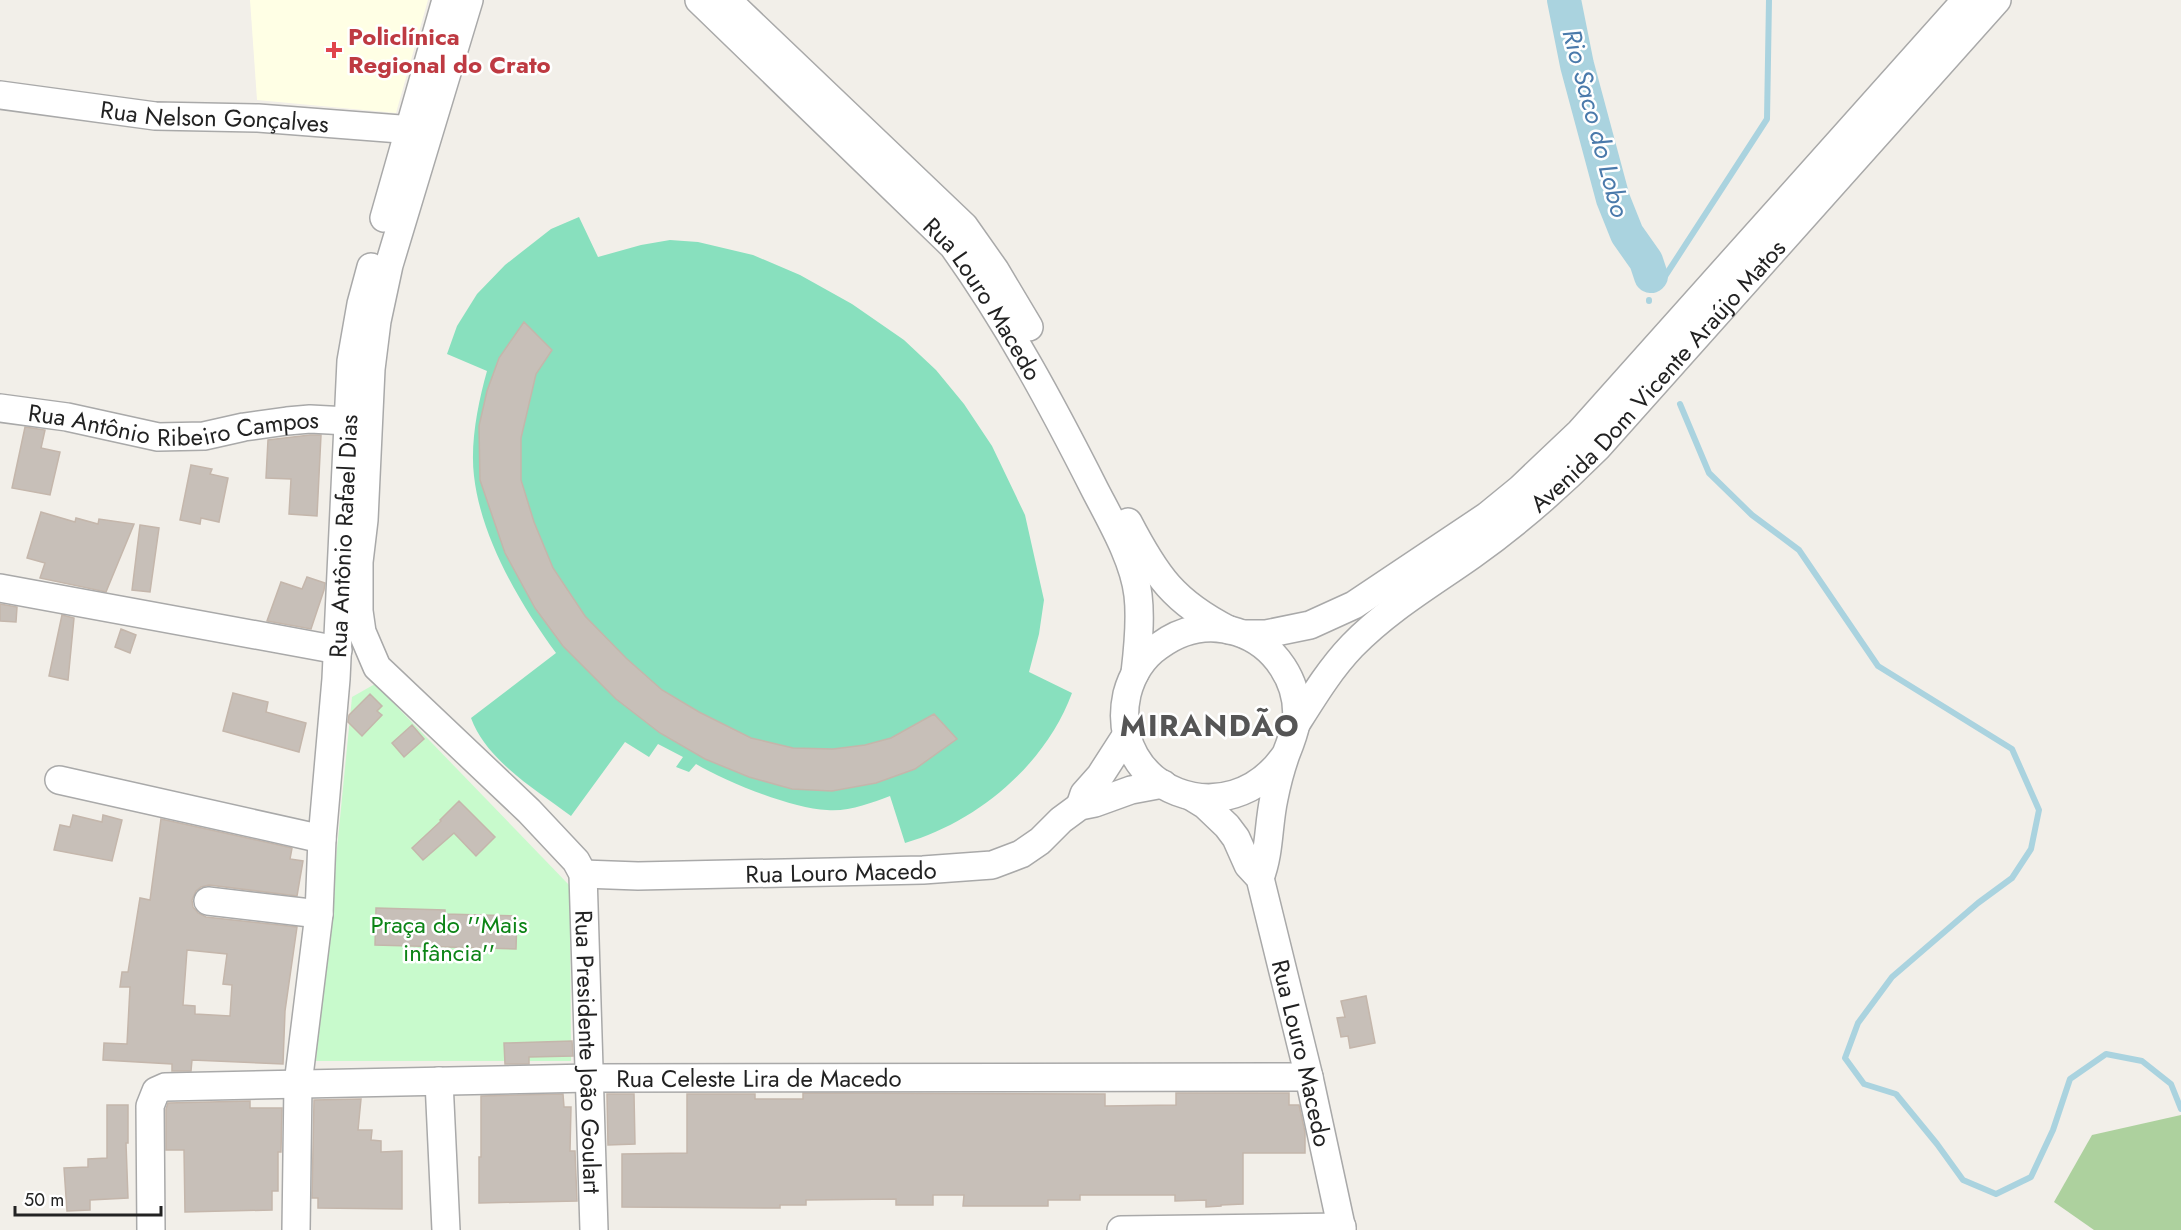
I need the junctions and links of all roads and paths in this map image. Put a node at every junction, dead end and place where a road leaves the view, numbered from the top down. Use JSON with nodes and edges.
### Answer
{"nodes":[{"id":1,"x":446,"y":0,"type":"edge"},
{"id":2,"x":468,"y":0,"type":"edge"},
{"id":3,"x":699,"y":0,"type":"edge"},
{"id":4,"x":727,"y":0,"type":"edge"},
{"id":5,"x":1966,"y":0,"type":"edge"},
{"id":6,"x":1997,"y":0,"type":"edge"},
{"id":7,"x":0,"y":95,"type":"edge"},
{"id":8,"x":418,"y":130,"type":"junction"},
{"id":9,"x":0,"y":408,"type":"edge"},
{"id":10,"x":348,"y":421,"type":"junction"},
{"id":11,"x":356,"y":483,"type":"junction"},
{"id":12,"x":0,"y":588,"type":"edge"},
{"id":13,"x":1237,"y":632,"type":"junction"},
{"id":14,"x":338,"y":650,"type":"junction"},
{"id":15,"x":377,"y":667,"type":"junction"},
{"id":16,"x":1135,"y":673,"type":"junction"},
{"id":17,"x":336,"y":679,"type":"junction"},
{"id":18,"x":1296,"y":724,"type":"junction"},
{"id":19,"x":1127,"y":734,"type":"junction"},
{"id":20,"x":1286,"y":754,"type":"junction"},
{"id":21,"x":59,"y":780,"type":"dead end"},
{"id":22,"x":1163,"y":784,"type":"junction"},
{"id":23,"x":1192,"y":797,"type":"junction"},
{"id":24,"x":1080,"y":806,"type":"junction"},
{"id":25,"x":322,"y":839,"type":"junction"},
{"id":26,"x":583,"y":874,"type":"junction"},
{"id":27,"x":1260,"y":878,"type":"junction"},
{"id":28,"x":208,"y":901,"type":"dead end"},
{"id":29,"x":319,"y":914,"type":"junction"},
{"id":30,"x":1309,"y":1077,"type":"junction"},
{"id":31,"x":590,"y":1078,"type":"junction"},
{"id":32,"x":439,"y":1081,"type":"junction"},
{"id":33,"x":298,"y":1084,"type":"junction"},
{"id":34,"x":1342,"y":1229,"type":"edge"},
{"id":35,"x":150,"y":1230,"type":"edge"},
{"id":36,"x":296,"y":1230,"type":"edge"},
{"id":37,"x":446,"y":1230,"type":"edge"},
{"id":38,"x":594,"y":1230,"type":"edge"},
{"id":39,"x":1121,"y":1230,"type":"edge"}],
"edges":[{"from":1,"to":8,"type":"street","name":"Rua Antônio Rafael Dias"},
{"from":2,"to":8,"type":"street","name":"Rua Antônio Rafael Dias"},
{"from":3,"to":16,"type":"street","name":"Rua Louro Macedo"},
{"from":4,"to":13,"type":"street","name":"Rua Louro Macedo"},
{"from":5,"to":13,"type":"street","name":"Avenida Dom Vicente Araújo Matos"},
{"from":6,"to":18,"type":"street","name":"Avenida Dom Vicente Araújo Matos"},
{"from":7,"to":8,"type":"street","name":"Rua Nelson Gonçalves"},
{"from":8,"to":10,"type":"street","name":"Rua Antônio Rafael Dias"},
{"from":8,"to":11,"type":"street","name":"Rua Antônio Rafael Dias"},
{"from":9,"to":10,"type":"street","name":"Rua Antônio Ribeiro Campos"},
{"from":10,"to":11,"type":"street","name":"Rua Antônio Rafael Dias"},
{"from":11,"to":14,"type":"street","name":"Rua Antônio Rafael Dias"},
{"from":11,"to":15,"type":"street","name":"Rua Antônio Rafael Dias"},
{"from":12,"to":14,"type":"street"},
{"from":13,"to":16,"type":"street"},
{"from":13,"to":18,"type":"street"},
{"from":14,"to":17,"type":"street","name":"Rua Antônio Rafael Dias"},
{"from":15,"to":17,"type":"street"},
{"from":15,"to":26,"type":"street","name":"Rua Antônio Rafael Dias"},
{"from":16,"to":19,"type":"street"},
{"from":17,"to":25,"type":"street","name":"Rua Antônio Rafael Dias"},
{"from":18,"to":20,"type":"street"},
{"from":19,"to":22,"type":"street"},
{"from":19,"to":24,"type":"street","name":"Rua Louro Macedo"},
{"from":20,"to":23,"type":"street"},
{"from":20,"to":27,"type":"street","name":"Rua Louro Macedo"},
{"from":21,"to":25,"type":"street"},
{"from":22,"to":23,"type":"street"},
{"from":22,"to":24,"type":"street","name":"Rua Louro Macedo"},
{"from":23,"to":27,"type":"street","name":"Rua Louro Macedo"},
{"from":24,"to":26,"type":"street","name":"Rua Louro Macedo"},
{"from":25,"to":29,"type":"street","name":"Rua Antônio Rafael Dias"},
{"from":26,"to":31,"type":"street","name":"Rua Presidente João Goulart"},
{"from":27,"to":30,"type":"street","name":"Rua Louro Macedo"},
{"from":28,"to":29,"type":"street"},
{"from":29,"to":33,"type":"street","name":"Rua Antônio Rafael Dias"},
{"from":30,"to":31,"type":"street","name":"Rua Celeste Lira de Macedo"},
{"from":30,"to":34,"type":"street","name":"Rua Louro Macedo"},
{"from":31,"to":32,"type":"street","name":"Rua Celeste Lira de Macedo"},
{"from":31,"to":38,"type":"street","name":"Rua Presidente João Goulart"},
{"from":32,"to":33,"type":"street","name":"Rua Celeste Lira de Macedo"},
{"from":32,"to":37,"type":"street"},
{"from":33,"to":35,"type":"street","name":"Rua Celeste Lira de Macedo"},
{"from":33,"to":36,"type":"street","name":"Rua Antônio Rafael Dias"},
{"from":34,"to":39,"type":"street"}]}
